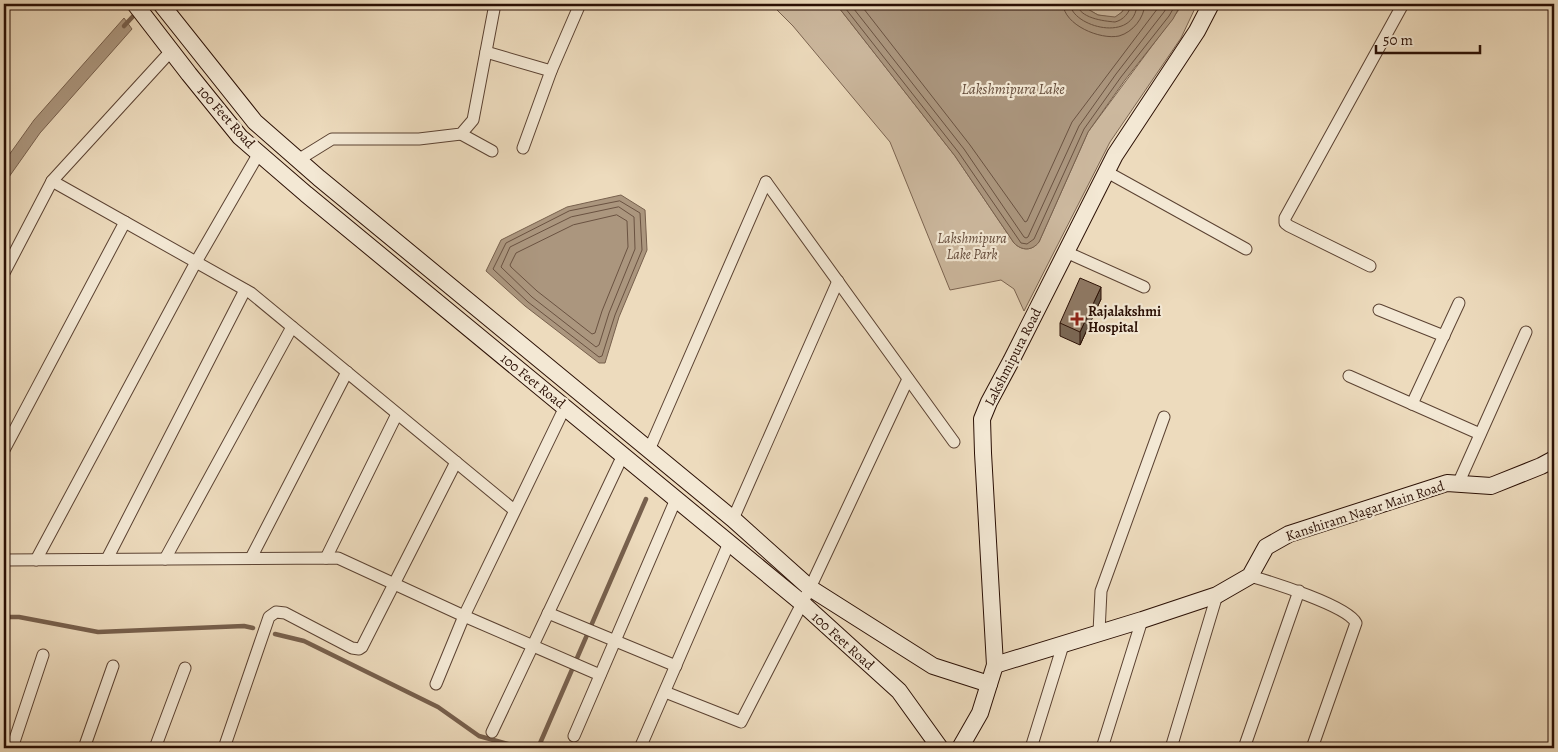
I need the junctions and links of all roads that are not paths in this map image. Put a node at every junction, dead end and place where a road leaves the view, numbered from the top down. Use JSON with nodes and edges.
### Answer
{"nodes":[{"id":1,"x":135,"y":4,"type":"edge"},
{"id":2,"x":161,"y":4,"type":"edge"},
{"id":3,"x":495,"y":4,"type":"edge"},
{"id":4,"x":580,"y":4,"type":"edge"},
{"id":5,"x":1211,"y":4,"type":"edge"},
{"id":6,"x":1403,"y":4,"type":"edge"},
{"id":7,"x":172,"y":51,"type":"junction"},
{"id":8,"x":486,"y":52,"type":"junction"},
{"id":9,"x":551,"y":71,"type":"junction"},
{"id":10,"x":461,"y":134,"type":"junction"},
{"id":11,"x":523,"y":148,"type":"dead end"},
{"id":12,"x":492,"y":151,"type":"dead end"},
{"id":13,"x":259,"y":153,"type":"junction"},
{"id":14,"x":298,"y":160,"type":"junction"},
{"id":15,"x":1107,"y":172,"type":"junction"},
{"id":16,"x":52,"y":181,"type":"junction"},
{"id":17,"x":125,"y":222,"type":"junction"},
{"id":18,"x":1246,"y":248,"type":"dead end"},
{"id":19,"x":1066,"y":252,"type":"junction"},
{"id":20,"x":196,"y":262,"type":"junction"},
{"id":21,"x":1370,"y":266,"type":"dead end"},
{"id":22,"x":4,"y":273,"type":"edge"},
{"id":23,"x":838,"y":281,"type":"junction"},
{"id":24,"x":1144,"y":287,"type":"dead end"},
{"id":25,"x":245,"y":290,"type":"junction"},
{"id":26,"x":1459,"y":304,"type":"dead end"},
{"id":27,"x":1379,"y":310,"type":"dead end"},
{"id":28,"x":292,"y":327,"type":"junction"},
{"id":29,"x":1526,"y":332,"type":"dead end"},
{"id":30,"x":1444,"y":336,"type":"junction"},
{"id":31,"x":347,"y":372,"type":"junction"},
{"id":32,"x":1349,"y":376,"type":"dead end"},
{"id":33,"x":908,"y":379,"type":"junction"},
{"id":34,"x":1412,"y":404,"type":"junction"},
{"id":35,"x":565,"y":407,"type":"junction"},
{"id":36,"x":398,"y":414,"type":"junction"},
{"id":37,"x":1164,"y":417,"type":"dead end"},
{"id":38,"x":1480,"y":434,"type":"junction"},
{"id":39,"x":954,"y":442,"type":"dead end"},
{"id":40,"x":4,"y":450,"type":"edge"},
{"id":41,"x":649,"y":450,"type":"junction"},
{"id":42,"x":623,"y":455,"type":"junction"},
{"id":43,"x":1554,"y":459,"type":"edge"},
{"id":44,"x":456,"y":462,"type":"junction"},
{"id":45,"x":1458,"y":484,"type":"junction"},
{"id":46,"x":676,"y":499,"type":"junction"},
{"id":47,"x":514,"y":510,"type":"junction"},
{"id":48,"x":733,"y":519,"type":"junction"},
{"id":49,"x":729,"y":543,"type":"junction"},
{"id":50,"x":250,"y":558,"type":"junction"},
{"id":51,"x":326,"y":558,"type":"junction"},
{"id":52,"x":107,"y":559,"type":"junction"},
{"id":53,"x":165,"y":559,"type":"junction"},
{"id":54,"x":4,"y":560,"type":"edge"},
{"id":55,"x":36,"y":560,"type":"junction"},
{"id":56,"x":1250,"y":576,"type":"junction"},
{"id":57,"x":395,"y":583,"type":"junction"},
{"id":58,"x":810,"y":588,"type":"junction"},
{"id":59,"x":1299,"y":592,"type":"junction"},
{"id":60,"x":1218,"y":595,"type":"junction"},
{"id":61,"x":802,"y":603,"type":"junction"},
{"id":62,"x":548,"y":613,"type":"junction"},
{"id":63,"x":464,"y":616,"type":"junction"},
{"id":64,"x":1142,"y":620,"type":"junction"},
{"id":65,"x":1099,"y":632,"type":"junction"},
{"id":66,"x":615,"y":641,"type":"junction"},
{"id":67,"x":1063,"y":645,"type":"junction"},
{"id":68,"x":533,"y":646,"type":"junction"},
{"id":69,"x":43,"y":655,"type":"dead end"},
{"id":70,"x":995,"y":665,"type":"junction"},
{"id":71,"x":113,"y":666,"type":"dead end"},
{"id":72,"x":676,"y":666,"type":"junction"},
{"id":73,"x":184,"y":668,"type":"dead end"},
{"id":74,"x":600,"y":675,"type":"junction"},
{"id":75,"x":436,"y":684,"type":"dead end"},
{"id":76,"x":989,"y":684,"type":"junction"},
{"id":77,"x":665,"y":692,"type":"junction"},
{"id":78,"x":492,"y":732,"type":"dead end"},
{"id":79,"x":574,"y":736,"type":"dead end"},
{"id":80,"x":12,"y":748,"type":"edge"},
{"id":81,"x":84,"y":748,"type":"edge"},
{"id":82,"x":155,"y":748,"type":"edge"},
{"id":83,"x":224,"y":748,"type":"edge"},
{"id":84,"x":640,"y":748,"type":"edge"},
{"id":85,"x":940,"y":748,"type":"edge"},
{"id":86,"x":960,"y":748,"type":"edge"},
{"id":87,"x":1031,"y":748,"type":"edge"},
{"id":88,"x":1102,"y":748,"type":"edge"},
{"id":89,"x":1171,"y":748,"type":"edge"},
{"id":90,"x":1244,"y":748,"type":"edge"},
{"id":91,"x":1312,"y":748,"type":"edge"}],
"edges":[{"from":1,"to":7,"type":"main road","name":"100 Feet Road"},
{"from":2,"to":14,"type":"main road","name":"100 Feet Road"},
{"from":3,"to":8,"type":"street"},
{"from":4,"to":9,"type":"street"},
{"from":5,"to":15,"type":"main road","name":"Lakshmipura Road"},
{"from":6,"to":21,"type":"street"},
{"from":7,"to":13,"type":"main road","name":"100 Feet Road"},
{"from":7,"to":16,"type":"street"},
{"from":8,"to":9,"type":"street"},
{"from":8,"to":10,"type":"street"},
{"from":9,"to":11,"type":"street"},
{"from":10,"to":12,"type":"street"},
{"from":10,"to":14,"type":"street"},
{"from":13,"to":20,"type":"street"},
{"from":13,"to":35,"type":"main road","name":"100 Feet Road"},
{"from":14,"to":41,"type":"main road","name":"100 Feet Road"},
{"from":15,"to":18,"type":"street"},
{"from":15,"to":19,"type":"main road","name":"Lakshmipura Road"},
{"from":16,"to":17,"type":"street"},
{"from":16,"to":22,"type":"street"},
{"from":17,"to":20,"type":"street"},
{"from":17,"to":40,"type":"street"},
{"from":19,"to":24,"type":"street"},
{"from":19,"to":70,"type":"main road","name":"Lakshmipura Road"},
{"from":20,"to":25,"type":"street"},
{"from":20,"to":55,"type":"street"},
{"from":23,"to":33,"type":"street"},
{"from":23,"to":41,"type":"street"},
{"from":23,"to":48,"type":"street"},
{"from":25,"to":28,"type":"street"},
{"from":25,"to":52,"type":"street"},
{"from":26,"to":30,"type":"street"},
{"from":27,"to":30,"type":"street"},
{"from":28,"to":31,"type":"street"},
{"from":28,"to":53,"type":"street"},
{"from":29,"to":38,"type":"street"},
{"from":30,"to":34,"type":"street"},
{"from":31,"to":36,"type":"street"},
{"from":31,"to":50,"type":"street"},
{"from":32,"to":34,"type":"street"},
{"from":33,"to":39,"type":"street"},
{"from":33,"to":58,"type":"street"},
{"from":34,"to":38,"type":"street"},
{"from":35,"to":42,"type":"main road","name":"100 Feet Road"},
{"from":35,"to":47,"type":"street"},
{"from":36,"to":44,"type":"street"},
{"from":36,"to":51,"type":"street"},
{"from":37,"to":65,"type":"street"},
{"from":38,"to":45,"type":"street"},
{"from":41,"to":48,"type":"main road","name":"100 Feet Road"},
{"from":42,"to":46,"type":"main road","name":"100 Feet Road"},
{"from":42,"to":62,"type":"street"},
{"from":43,"to":45,"type":"main road","name":"Kanshiram Nagar Main Road"},
{"from":44,"to":47,"type":"street"},
{"from":44,"to":57,"type":"street"},
{"from":45,"to":56,"type":"main road","name":"Kanshiram Nagar Main Road"},
{"from":46,"to":49,"type":"main road","name":"100 Feet Road"},
{"from":46,"to":66,"type":"street"},
{"from":47,"to":63,"type":"street"},
{"from":48,"to":58,"type":"main road","name":"100 Feet Road"},
{"from":49,"to":61,"type":"main road","name":"100 Feet Road"},
{"from":49,"to":72,"type":"street"},
{"from":50,"to":51,"type":"street"},
{"from":50,"to":53,"type":"street"},
{"from":51,"to":57,"type":"street"},
{"from":52,"to":53,"type":"street"},
{"from":52,"to":55,"type":"street"},
{"from":54,"to":55,"type":"street"},
{"from":56,"to":59,"type":"street"},
{"from":56,"to":60,"type":"main road"},
{"from":57,"to":63,"type":"street"},
{"from":57,"to":83,"type":"street"},
{"from":58,"to":61,"type":"street"},
{"from":58,"to":76,"type":"main road","name":"100 Feet Road"},
{"from":59,"to":90,"type":"street"},
{"from":59,"to":91,"type":"street"},
{"from":60,"to":64,"type":"main road"},
{"from":60,"to":89,"type":"street"},
{"from":61,"to":77,"type":"street"},
{"from":61,"to":85,"type":"main road","name":"100 Feet Road"},
{"from":62,"to":66,"type":"street"},
{"from":62,"to":68,"type":"street"},
{"from":63,"to":68,"type":"street"},
{"from":63,"to":75,"type":"street"},
{"from":64,"to":65,"type":"main road"},
{"from":64,"to":88,"type":"street"},
{"from":65,"to":67,"type":"main road"},
{"from":66,"to":72,"type":"street"},
{"from":66,"to":74,"type":"street"},
{"from":67,"to":70,"type":"main road"},
{"from":67,"to":87,"type":"street"},
{"from":68,"to":74,"type":"street"},
{"from":68,"to":78,"type":"street"},
{"from":69,"to":80,"type":"street"},
{"from":70,"to":76,"type":"main road","name":"Lakshmipura Road"},
{"from":71,"to":81,"type":"street"},
{"from":72,"to":77,"type":"street"},
{"from":73,"to":82,"type":"street"},
{"from":74,"to":79,"type":"street"},
{"from":76,"to":86,"type":"main road","name":"Lakshmipura Road"},
{"from":77,"to":84,"type":"street"}]}
